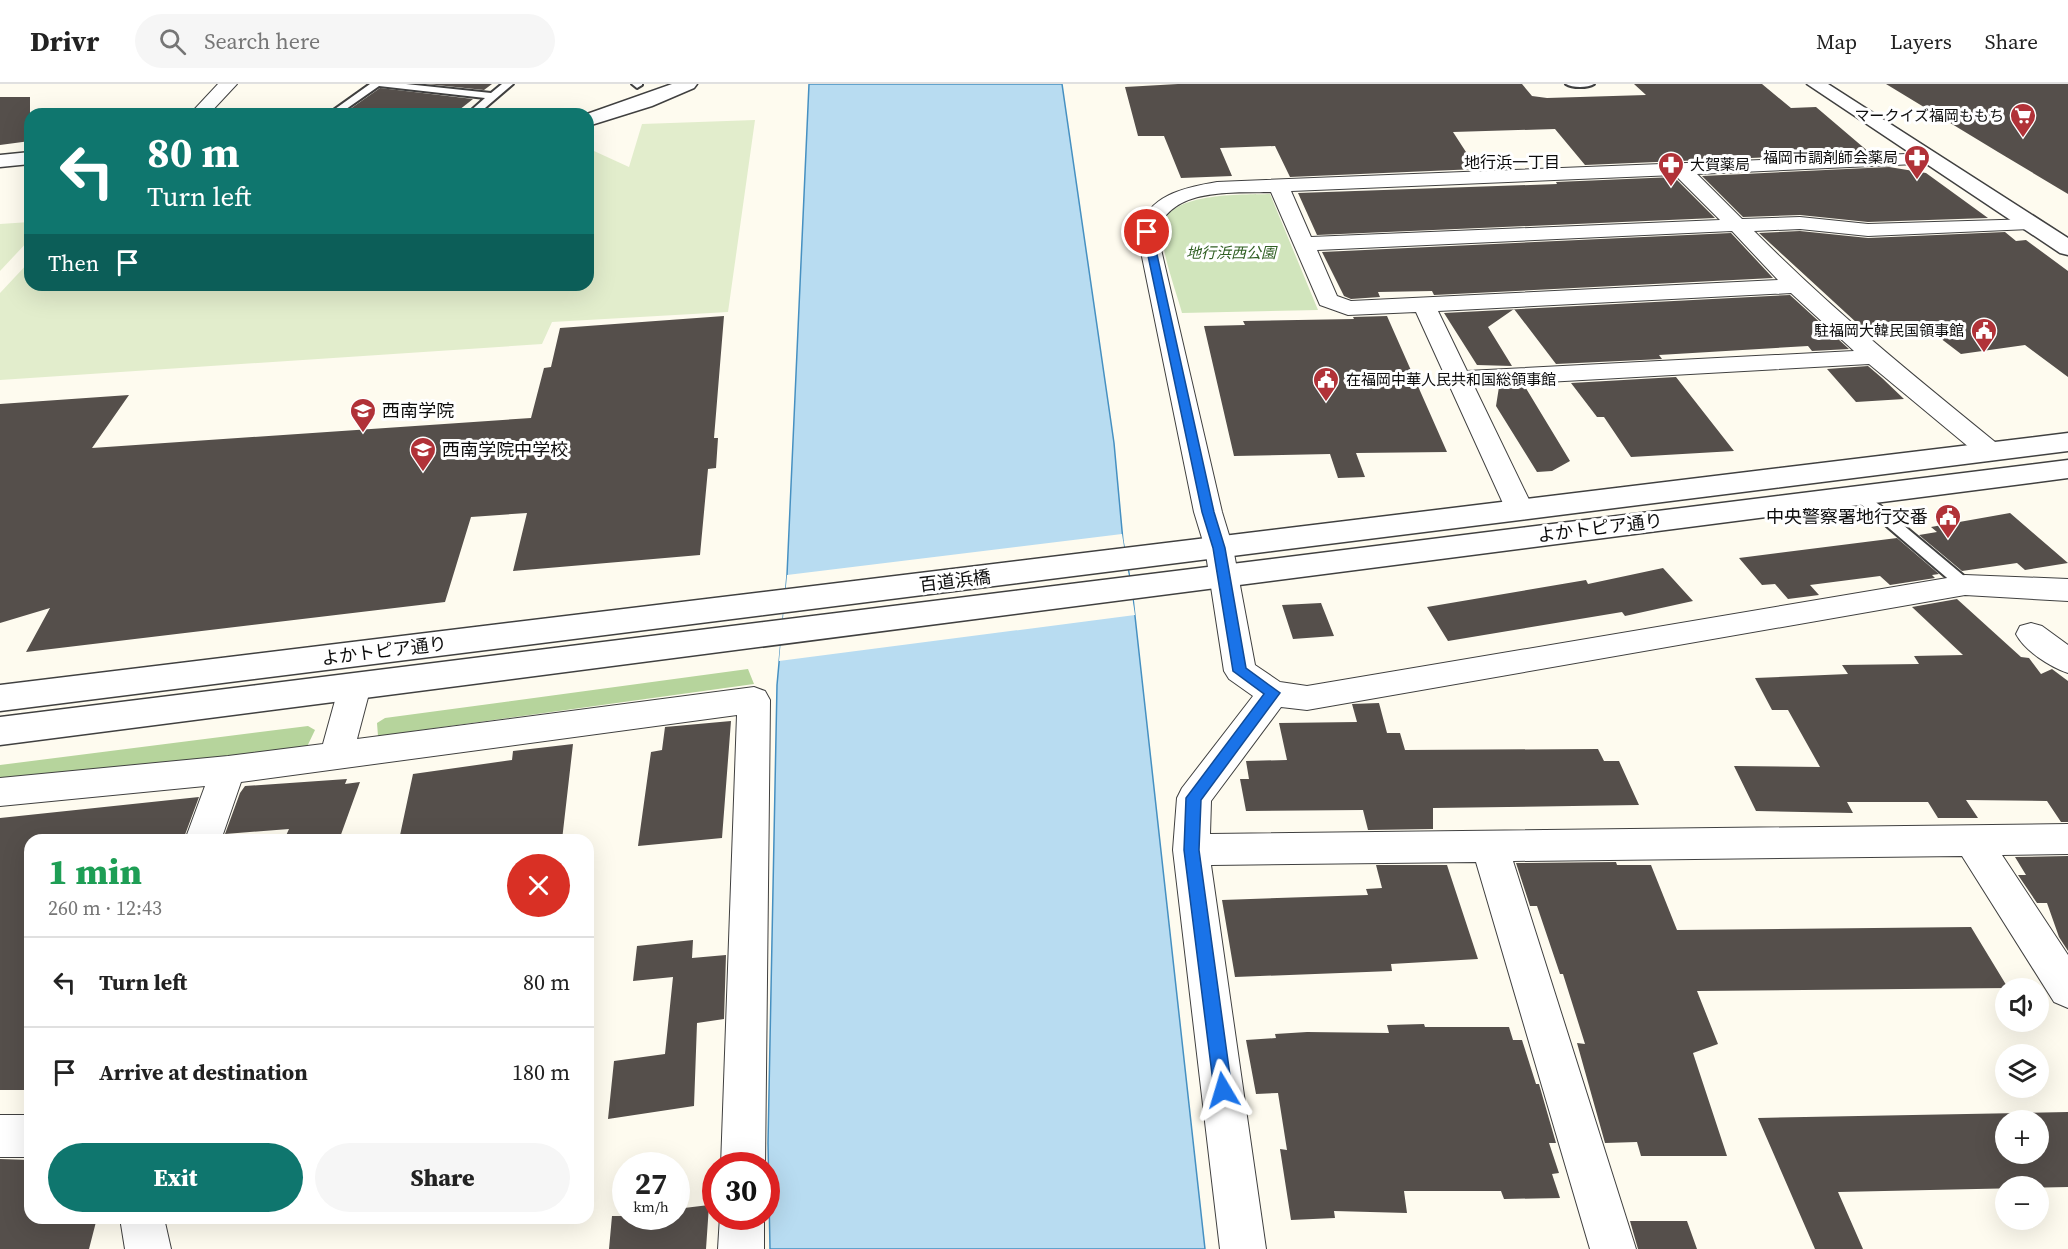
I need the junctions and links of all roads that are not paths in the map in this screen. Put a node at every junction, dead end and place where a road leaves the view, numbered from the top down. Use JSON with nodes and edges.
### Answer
{"nodes":[{"id":1,"x":228,"y":84,"type":"edge"},
{"id":2,"x":378,"y":84,"type":"edge"},
{"id":3,"x":508,"y":84,"type":"edge"},
{"id":4,"x":688,"y":84,"type":"edge"},
{"id":5,"x":1571,"y":84,"type":"edge"},
{"id":6,"x":1589,"y":84,"type":"edge"},
{"id":7,"x":1816,"y":84,"type":"edge"},
{"id":8,"x":1839,"y":84,"type":"edge"},
{"id":9,"x":492,"y":96,"type":"junction"},
{"id":10,"x":205,"y":108,"type":"edge"},
{"id":11,"x":342,"y":108,"type":"edge"},
{"id":12,"x":479,"y":108,"type":"edge"},
{"id":13,"x":594,"y":118,"type":"edge"},
{"id":14,"x":24,"y":159,"type":"edge"},
{"id":15,"x":1931,"y":159,"type":"junction"},
{"id":16,"x":0,"y":161,"type":"edge"},
{"id":17,"x":1680,"y":169,"type":"junction"},
{"id":18,"x":1278,"y":185,"type":"junction"},
{"id":19,"x":2030,"y":223,"type":"junction"},
{"id":20,"x":1737,"y":225,"type":"junction"},
{"id":21,"x":2068,"y":228,"type":"edge"},
{"id":22,"x":1305,"y":244,"type":"junction"},
{"id":23,"x":2068,"y":248,"type":"edge"},
{"id":24,"x":1796,"y":285,"type":"junction"},
{"id":25,"x":1424,"y":305,"type":"junction"},
{"id":26,"x":1875,"y":357,"type":"junction"},
{"id":27,"x":1460,"y":379,"type":"junction"},
{"id":28,"x":2068,"y":442,"type":"edge"},
{"id":29,"x":1991,"y":452,"type":"junction"},
{"id":30,"x":2068,"y":469,"type":"edge"},
{"id":31,"x":1860,"y":496,"type":"junction"},
{"id":32,"x":1520,"y":510,"type":"junction"},
{"id":33,"x":1141,"y":559,"type":"joint"},
{"id":34,"x":1220,"y":562,"type":"junction"},
{"id":35,"x":1965,"y":585,"type":"junction"},
{"id":36,"x":1132,"y":589,"type":"joint"},
{"id":37,"x":2068,"y":590,"type":"edge"},
{"id":38,"x":766,"y":618,"type":"junction"},
{"id":39,"x":2031,"y":634,"type":"dead end"},
{"id":40,"x":2068,"y":661,"type":"edge"},
{"id":41,"x":355,"y":686,"type":"junction"},
{"id":42,"x":1273,"y":693,"type":"junction"},
{"id":43,"x":0,"y":698,"type":"edge"},
{"id":44,"x":0,"y":731,"type":"edge"},
{"id":45,"x":336,"y":756,"type":"junction"},
{"id":46,"x":228,"y":770,"type":"junction"},
{"id":47,"x":0,"y":792,"type":"edge"},
{"id":48,"x":205,"y":834,"type":"edge"},
{"id":49,"x":2068,"y":839,"type":"edge"},
{"id":50,"x":1973,"y":842,"type":"junction"},
{"id":51,"x":1490,"y":847,"type":"junction"},
{"id":52,"x":1191,"y":850,"type":"junction"},
{"id":53,"x":2068,"y":989,"type":"edge"},
{"id":54,"x":0,"y":1136,"type":"edge"},
{"id":55,"x":24,"y":1136,"type":"edge"},
{"id":56,"x":743,"y":1152,"type":"edge"},
{"id":57,"x":143,"y":1224,"type":"edge"},
{"id":58,"x":742,"y":1230,"type":"edge"},
{"id":59,"x":148,"y":1249,"type":"edge"},
{"id":60,"x":741,"y":1249,"type":"edge"},
{"id":61,"x":1243,"y":1249,"type":"edge"},
{"id":62,"x":1613,"y":1249,"type":"edge"}],
"edges":[{"from":1,"to":10,"type":"street"},
{"from":2,"to":9,"type":"lane"},
{"from":2,"to":11,"type":"lane"},
{"from":3,"to":9,"type":"lane"},
{"from":4,"to":13,"type":"street"},
{"from":5,"to":6,"type":"lane"},
{"from":7,"to":15,"type":"street"},
{"from":8,"to":21,"type":"street"},
{"from":9,"to":12,"type":"lane"},
{"from":14,"to":16,"type":"street"},
{"from":15,"to":17,"type":"street"},
{"from":15,"to":19,"type":"street"},
{"from":17,"to":18,"type":"street"},
{"from":17,"to":20,"type":"street"},
{"from":18,"to":22,"type":"street"},
{"from":18,"to":34,"type":"street"},
{"from":19,"to":20,"type":"street"},
{"from":19,"to":23,"type":"street"},
{"from":20,"to":22,"type":"street"},
{"from":20,"to":24,"type":"street"},
{"from":22,"to":25,"type":"street"},
{"from":24,"to":25,"type":"street"},
{"from":24,"to":26,"type":"street"},
{"from":25,"to":27,"type":"street"},
{"from":26,"to":27,"type":"street"},
{"from":26,"to":29,"type":"street"},
{"from":27,"to":32,"type":"street"},
{"from":28,"to":29,"type":"street","name":"よかトピア通り"},
{"from":29,"to":32,"type":"street","name":"よかトピア通り"},
{"from":30,"to":31,"type":"street","name":"よかトピア通り"},
{"from":31,"to":34,"type":"street","name":"よかトピア通り"},
{"from":31,"to":35,"type":"lane"},
{"from":32,"to":34,"type":"street","name":"よかトピア通り"},
{"from":33,"to":34,"type":"street","name":"よかトピア通り"},
{"from":33,"to":38,"type":"street","name":"百道浜橋"},
{"from":34,"to":36,"type":"street","name":"よかトピア通り"},
{"from":34,"to":42,"type":"street"},
{"from":35,"to":37,"type":"street"},
{"from":35,"to":42,"type":"street"},
{"from":36,"to":38,"type":"street","name":"百道浜橋"},
{"from":38,"to":41,"type":"street","name":"よかトピア通り"},
{"from":38,"to":43,"type":"street","name":"よかトピア通り"},
{"from":39,"to":40,"type":"street"},
{"from":41,"to":44,"type":"street","name":"よかトピア通り"},
{"from":41,"to":45,"type":"street"},
{"from":42,"to":52,"type":"street"},
{"from":45,"to":46,"type":"street"},
{"from":45,"to":56,"type":"street"},
{"from":46,"to":47,"type":"street"},
{"from":46,"to":48,"type":"street"},
{"from":49,"to":50,"type":"street"},
{"from":50,"to":51,"type":"street"},
{"from":50,"to":53,"type":"street"},
{"from":51,"to":52,"type":"street"},
{"from":51,"to":62,"type":"street"},
{"from":52,"to":61,"type":"street"},
{"from":54,"to":55,"type":"street"},
{"from":57,"to":59,"type":"street"},
{"from":58,"to":60,"type":"street"}]}
